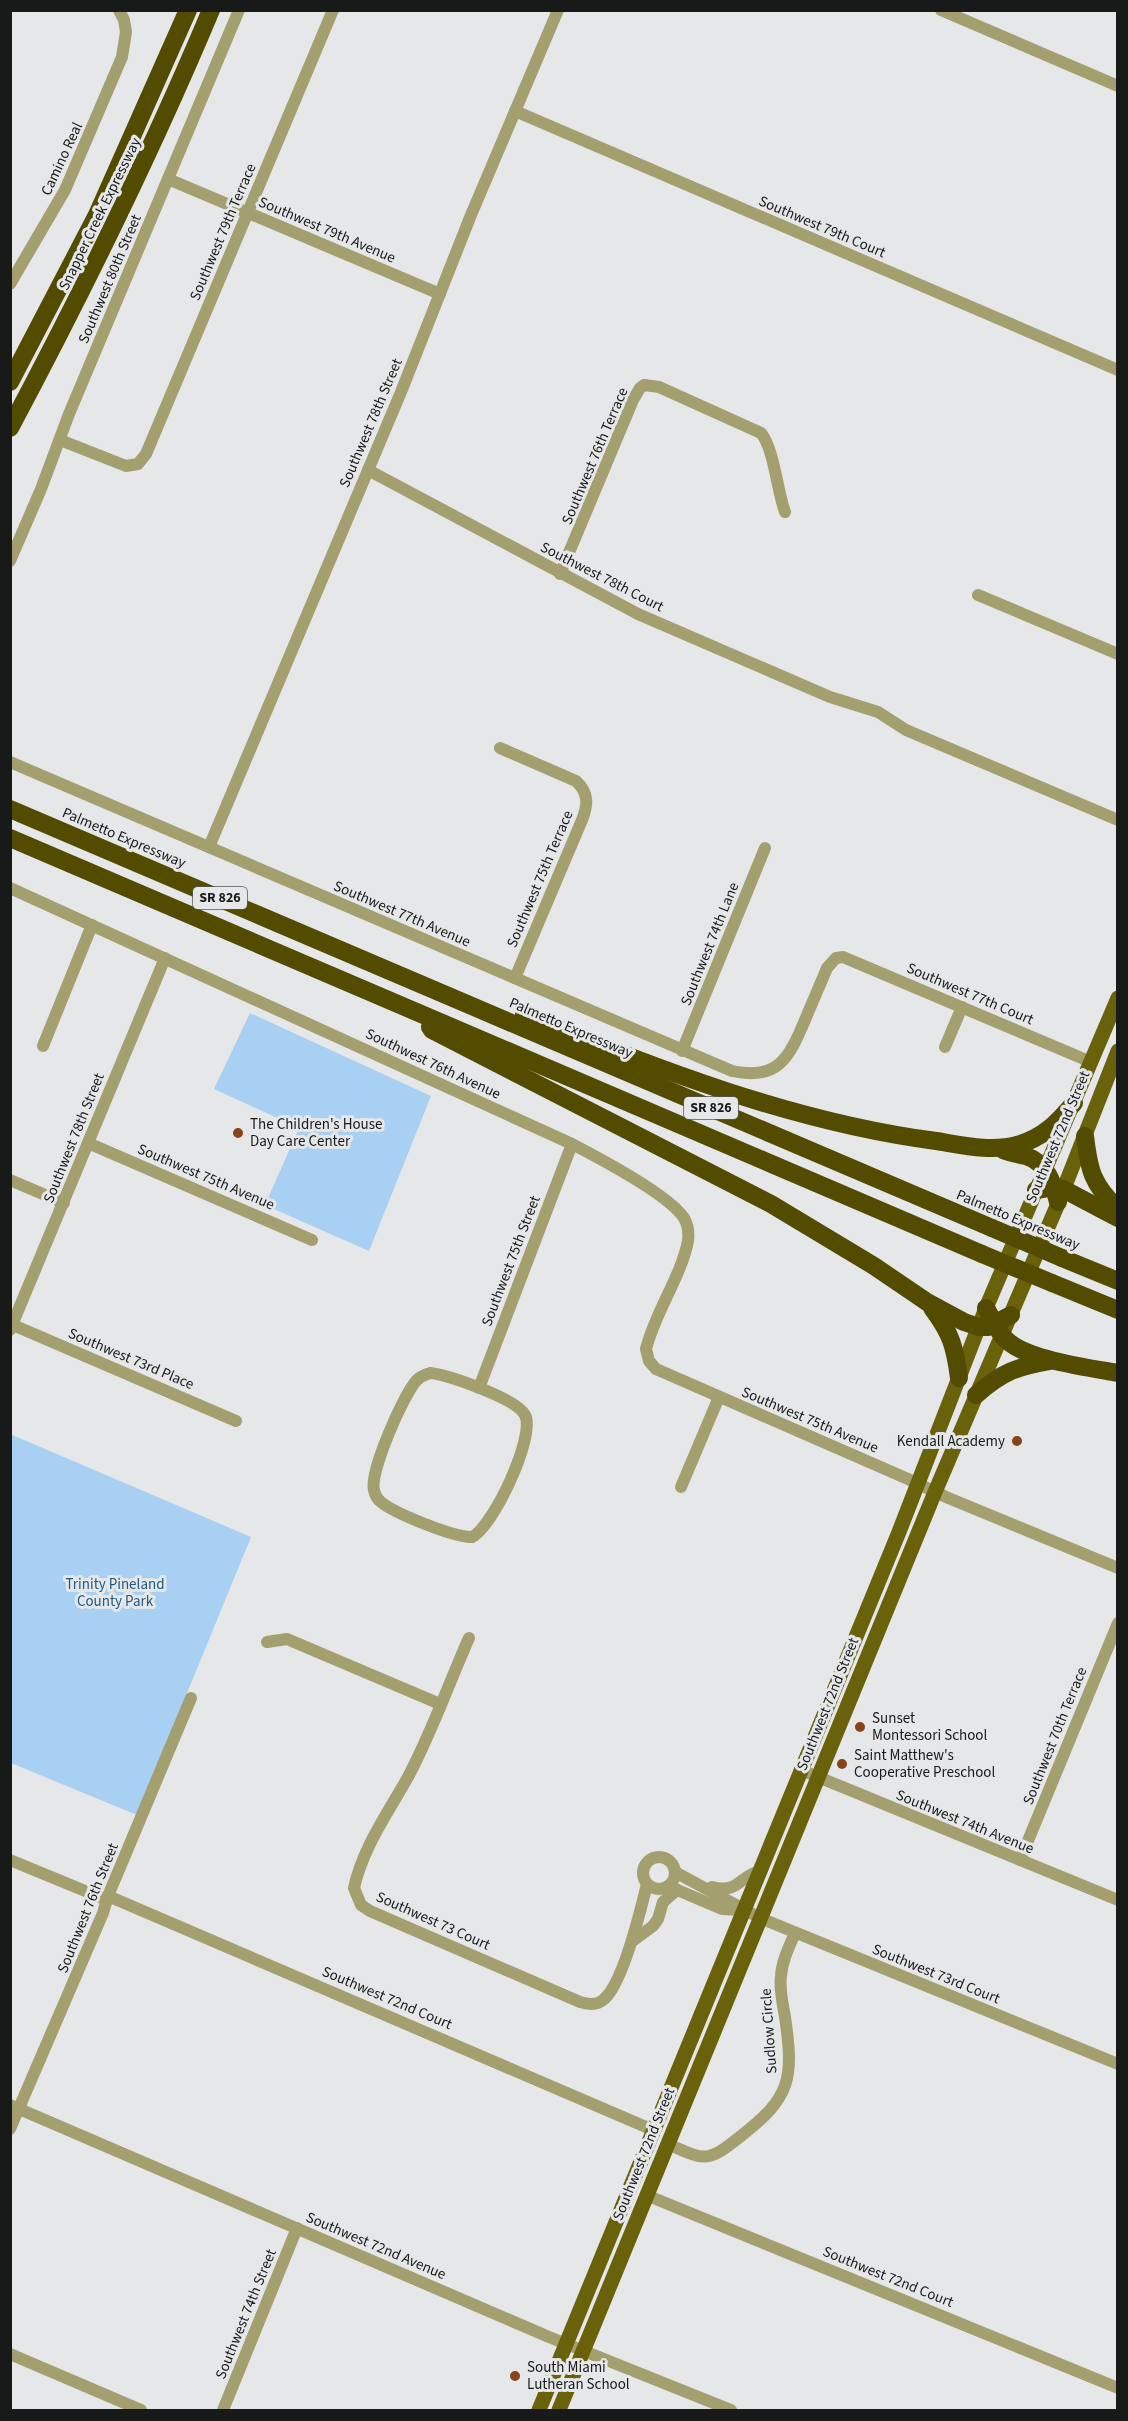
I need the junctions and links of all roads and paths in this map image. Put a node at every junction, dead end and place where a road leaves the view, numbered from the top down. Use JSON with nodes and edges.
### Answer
{"nodes":[{"id":1,"x":119,"y":10,"type":"edge"},
{"id":2,"x":188,"y":10,"type":"edge"},
{"id":3,"x":212,"y":10,"type":"edge"},
{"id":4,"x":239,"y":10,"type":"edge"},
{"id":5,"x":333,"y":10,"type":"edge"},
{"id":6,"x":558,"y":10,"type":"edge"},
{"id":7,"x":941,"y":10,"type":"edge"},
{"id":8,"x":1118,"y":86,"type":"edge"},
{"id":9,"x":515,"y":111,"type":"junction"},
{"id":10,"x":168,"y":178,"type":"junction"},
{"id":11,"x":248,"y":213,"type":"junction"},
{"id":12,"x":10,"y":284,"type":"edge"},
{"id":13,"x":440,"y":294,"type":"junction"},
{"id":14,"x":1118,"y":370,"type":"edge"},
{"id":15,"x":10,"y":382,"type":"edge"},
{"id":16,"x":10,"y":428,"type":"edge"},
{"id":17,"x":60,"y":440,"type":"junction"},
{"id":18,"x":368,"y":470,"type":"junction"},
{"id":19,"x":785,"y":512,"type":"dead end"},
{"id":20,"x":10,"y":561,"type":"edge"},
{"id":21,"x":561,"y":574,"type":"junction"},
{"id":22,"x":978,"y":595,"type":"dead end"},
{"id":23,"x":1118,"y":654,"type":"edge"},
{"id":24,"x":500,"y":748,"type":"dead end"},
{"id":25,"x":10,"y":762,"type":"edge"},
{"id":26,"x":10,"y":809,"type":"edge"},
{"id":27,"x":1118,"y":820,"type":"edge"},
{"id":28,"x":10,"y":838,"type":"edge"},
{"id":29,"x":209,"y":847,"type":"junction"},
{"id":30,"x":765,"y":848,"type":"dead end"},
{"id":31,"x":10,"y":888,"type":"edge"},
{"id":32,"x":92,"y":925,"type":"junction"},
{"id":33,"x":165,"y":958,"type":"junction"},
{"id":34,"x":515,"y":978,"type":"junction"},
{"id":35,"x":430,"y":987,"type":"junction"},
{"id":36,"x":1117,"y":999,"type":"edge"},
{"id":37,"x":962,"y":1007,"type":"junction"},
{"id":38,"x":424,"y":1014,"type":"junction"},
{"id":39,"x":43,"y":1046,"type":"dead end"},
{"id":40,"x":945,"y":1047,"type":"dead end"},
{"id":41,"x":682,"y":1051,"type":"junction"},
{"id":42,"x":1118,"y":1051,"type":"edge"},
{"id":43,"x":783,"y":1062,"type":"joint"},
{"id":44,"x":1091,"y":1062,"type":"junction"},
{"id":45,"x":1110,"y":1071,"type":"junction"},
{"id":46,"x":1074,"y":1103,"type":"junction"},
{"id":47,"x":1085,"y":1136,"type":"junction"},
{"id":48,"x":88,"y":1143,"type":"junction"},
{"id":49,"x":572,"y":1144,"type":"junction"},
{"id":50,"x":998,"y":1148,"type":"junction"},
{"id":51,"x":1046,"y":1169,"type":"junction"},
{"id":52,"x":10,"y":1180,"type":"edge"},
{"id":53,"x":1053,"y":1192,"type":"junction"},
{"id":54,"x":64,"y":1203,"type":"junction"},
{"id":55,"x":1118,"y":1209,"type":"edge"},
{"id":56,"x":1118,"y":1218,"type":"edge"},
{"id":57,"x":312,"y":1240,"type":"dead end"},
{"id":58,"x":1118,"y":1281,"type":"edge"},
{"id":59,"x":927,"y":1302,"type":"junction"},
{"id":60,"x":986,"y":1308,"type":"joint"},
{"id":61,"x":1118,"y":1310,"type":"edge"},
{"id":62,"x":997,"y":1326,"type":"junction"},
{"id":63,"x":12,"y":1328,"type":"edge"},
{"id":64,"x":1051,"y":1360,"type":"junction"},
{"id":65,"x":656,"y":1368,"type":"joint"},
{"id":66,"x":1118,"y":1373,"type":"edge"},
{"id":67,"x":959,"y":1378,"type":"junction"},
{"id":68,"x":479,"y":1388,"type":"junction"},
{"id":69,"x":976,"y":1395,"type":"junction"},
{"id":70,"x":719,"y":1397,"type":"junction"},
{"id":71,"x":237,"y":1421,"type":"dead end"},
{"id":72,"x":918,"y":1484,"type":"junction"},
{"id":73,"x":681,"y":1487,"type":"dead end"},
{"id":74,"x":935,"y":1492,"type":"junction"},
{"id":75,"x":1118,"y":1568,"type":"edge"},
{"id":76,"x":1118,"y":1623,"type":"edge"},
{"id":77,"x":469,"y":1638,"type":"dead end"},
{"id":78,"x":267,"y":1642,"type":"dead end"},
{"id":79,"x":852,"y":1644,"type":"junction"},
{"id":80,"x":870,"y":1651,"type":"junction"},
{"id":81,"x":191,"y":1698,"type":"dead end"},
{"id":82,"x":440,"y":1704,"type":"junction"},
{"id":83,"x":801,"y":1770,"type":"junction"},
{"id":84,"x":818,"y":1778,"type":"junction"},
{"id":85,"x":10,"y":1860,"type":"edge"},
{"id":86,"x":1020,"y":1860,"type":"junction"},
{"id":87,"x":760,"y":1870,"type":"junction"},
{"id":88,"x":675,"y":1872,"type":"junction"},
{"id":89,"x":647,"y":1884,"type":"junction"},
{"id":90,"x":705,"y":1886,"type":"junction"},
{"id":91,"x":673,"y":1888,"type":"junction"},
{"id":92,"x":108,"y":1898,"type":"junction"},
{"id":93,"x":1118,"y":1900,"type":"edge"},
{"id":94,"x":744,"y":1911,"type":"junction"},
{"id":95,"x":760,"y":1918,"type":"junction"},
{"id":96,"x":637,"y":1921,"type":"junction"},
{"id":97,"x":652,"y":1927,"type":"junction"},
{"id":98,"x":795,"y":1933,"type":"junction"},
{"id":99,"x":634,"y":1940,"type":"junction"},
{"id":100,"x":1118,"y":2064,"type":"edge"},
{"id":101,"x":15,"y":2107,"type":"edge"},
{"id":102,"x":660,"y":2113,"type":"junction"},
{"id":103,"x":10,"y":2129,"type":"edge"},
{"id":104,"x":653,"y":2130,"type":"junction"},
{"id":105,"x":668,"y":2144,"type":"junction"},
{"id":106,"x":646,"y":2195,"type":"junction"},
{"id":107,"x":297,"y":2228,"type":"junction"},
{"id":108,"x":566,"y":2343,"type":"junction"},
{"id":109,"x":583,"y":2350,"type":"junction"},
{"id":110,"x":10,"y":2354,"type":"edge"},
{"id":111,"x":1118,"y":2388,"type":"edge"},
{"id":112,"x":141,"y":2410,"type":"edge"},
{"id":113,"x":223,"y":2410,"type":"edge"},
{"id":114,"x":539,"y":2410,"type":"edge"},
{"id":115,"x":559,"y":2410,"type":"edge"},
{"id":116,"x":731,"y":2410,"type":"edge"}],
"edges":[{"from":1,"to":12,"type":"street","name":"Camino Real"},
{"from":2,"to":15,"type":"highway","name":"Snapper Creek Expressway"},
{"from":3,"to":16,"type":"highway","name":"Snapper Creek Expressway"},
{"from":4,"to":10,"type":"street","name":"Southwest 80th Street"},
{"from":5,"to":11,"type":"street","name":"Southwest 79th Terrace"},
{"from":6,"to":9,"type":"street","name":"Southwest 78th Street"},
{"from":7,"to":8,"type":"street"},
{"from":9,"to":13,"type":"street","name":"Southwest 78th Street"},
{"from":9,"to":14,"type":"street","name":"Southwest 79th Court"},
{"from":10,"to":11,"type":"street","name":"Southwest 79th Avenue"},
{"from":10,"to":17,"type":"street","name":"Southwest 80th Street"},
{"from":11,"to":13,"type":"street","name":"Southwest 79th Avenue"},
{"from":11,"to":17,"type":"street","name":"Southwest 79th Terrace"},
{"from":13,"to":18,"type":"street","name":"Southwest 78th Street"},
{"from":17,"to":20,"type":"street","name":"Southwest 80th Street"},
{"from":18,"to":21,"type":"street","name":"Southwest 78th Court"},
{"from":18,"to":29,"type":"street","name":"Southwest 78th Street"},
{"from":19,"to":21,"type":"street","name":"Southwest 76th Terrace"},
{"from":21,"to":27,"type":"street","name":"Southwest 78th Court"},
{"from":22,"to":23,"type":"street"},
{"from":24,"to":34,"type":"street","name":"Southwest 75th Terrace"},
{"from":25,"to":29,"type":"street","name":"Southwest 77th Avenue"},
{"from":26,"to":35,"type":"highway","name":"Palmetto Expressway","number":"SR 826"},
{"from":28,"to":38,"type":"highway","number":"SR 826"},
{"from":29,"to":34,"type":"street","name":"Southwest 77th Avenue"},
{"from":30,"to":41,"type":"street","name":"Southwest 74th Lane"},
{"from":31,"to":32,"type":"street","name":"Southwest 76th Avenue"},
{"from":32,"to":33,"type":"street","name":"Southwest 76th Avenue"},
{"from":32,"to":39,"type":"street"},
{"from":33,"to":48,"type":"street","name":"Southwest 78th Street"},
{"from":33,"to":49,"type":"street","name":"Southwest 76th Avenue"},
{"from":34,"to":41,"type":"street","name":"Southwest 77th Avenue"},
{"from":35,"to":50,"type":"highway"},
{"from":35,"to":58,"type":"highway","name":"Palmetto Expressway","number":"SR 826","bridge":true},
{"from":36,"to":44,"type":"main road","name":"Southwest 72nd Street"},
{"from":37,"to":40,"type":"street"},
{"from":37,"to":43,"type":"street","name":"Southwest 77th Court"},
{"from":37,"to":44,"type":"street","name":"Southwest 77th Court"},
{"from":38,"to":59,"type":"highway"},
{"from":38,"to":61,"type":"highway","number":"SR 826","bridge":true},
{"from":41,"to":43,"type":"street","name":"Southwest 77th Avenue"},
{"from":42,"to":45,"type":"main road","name":"Southwest 72nd Street"},
{"from":44,"to":45,"type":"main road"},
{"from":44,"to":46,"type":"main road","name":"Southwest 72nd Street"},
{"from":45,"to":47,"type":"main road","name":"Southwest 72nd Street"},
{"from":46,"to":50,"type":"highway"},
{"from":46,"to":51,"type":"main road","name":"Southwest 72nd Street"},
{"from":47,"to":53,"type":"main road","name":"Southwest 72nd Street"},
{"from":47,"to":55,"type":"highway"},
{"from":48,"to":54,"type":"street","name":"Southwest 78th Street"},
{"from":48,"to":57,"type":"street","name":"Southwest 75th Avenue"},
{"from":49,"to":65,"type":"street","name":"Southwest 76th Avenue"},
{"from":49,"to":68,"type":"street","name":"Southwest 75th Street"},
{"from":50,"to":51,"type":"highway"},
{"from":51,"to":53,"type":"highway"},
{"from":52,"to":54,"type":"street"},
{"from":53,"to":56,"type":"highway"},
{"from":53,"to":60,"type":"main road","name":"Southwest 72nd Street"},
{"from":53,"to":62,"type":"main road","name":"Southwest 72nd Street"},
{"from":54,"to":63,"type":"street","name":"Southwest 78th Street"},
{"from":59,"to":62,"type":"highway"},
{"from":59,"to":67,"type":"highway"},
{"from":60,"to":62,"type":"highway"},
{"from":62,"to":64,"type":"highway"},
{"from":62,"to":67,"type":"main road","name":"Southwest 72nd Street"},
{"from":62,"to":69,"type":"main road","name":"Southwest 72nd Street"},
{"from":63,"to":71,"type":"street","name":"Southwest 73rd Place"},
{"from":64,"to":66,"type":"highway"},
{"from":64,"to":69,"type":"highway"},
{"from":65,"to":70,"type":"street","name":"Southwest 75th Avenue"},
{"from":67,"to":72,"type":"main road","name":"Southwest 72nd Street"},
{"from":68,"to":68,"type":"street"},
{"from":69,"to":74,"type":"main road","name":"Southwest 72nd Street"},
{"from":70,"to":72,"type":"street","name":"Southwest 75th Avenue"},
{"from":70,"to":73,"type":"street"},
{"from":72,"to":74,"type":"street","name":"Southwest 75th Avenue"},
{"from":72,"to":79,"type":"main road","name":"Southwest 72nd Street"},
{"from":74,"to":75,"type":"street","name":"Southwest 75th Avenue"},
{"from":74,"to":80,"type":"main road","name":"Southwest 72nd Street"},
{"from":76,"to":86,"type":"street","name":"Southwest 70th Terrace"},
{"from":77,"to":82,"type":"street"},
{"from":78,"to":82,"type":"street"},
{"from":79,"to":80,"type":"main road"},
{"from":79,"to":83,"type":"main road","name":"Southwest 72nd Street"},
{"from":80,"to":84,"type":"main road","name":"Southwest 72nd Street"},
{"from":81,"to":92,"type":"street","name":"Southwest 76th Street"},
{"from":82,"to":99,"type":"street","name":"Southwest 73 Court"},
{"from":83,"to":84,"type":"street","name":"Southwest 74th Avenue"},
{"from":83,"to":87,"type":"main road","name":"Southwest 72nd Street"},
{"from":84,"to":86,"type":"street","name":"Southwest 74th Avenue"},
{"from":84,"to":95,"type":"main road","name":"Southwest 72nd Street"},
{"from":85,"to":92,"type":"street","name":"Southwest 72nd Court"},
{"from":86,"to":93,"type":"street","name":"Southwest 74th Avenue"},
{"from":87,"to":90,"type":"street"},
{"from":87,"to":94,"type":"main road","name":"Southwest 72nd Street"},
{"from":88,"to":89,"type":"street"},
{"from":88,"to":90,"type":"street"},
{"from":88,"to":91,"type":"street"},
{"from":89,"to":91,"type":"street"},
{"from":89,"to":96,"type":"street","name":"Southwest 73 Court"},
{"from":90,"to":94,"type":"street"},
{"from":91,"to":94,"type":"street"},
{"from":91,"to":97,"type":"street","name":"Southwest 73 Court"},
{"from":92,"to":101,"type":"street","name":"Southwest 76th Street"},
{"from":92,"to":104,"type":"street","name":"Southwest 72nd Court"},
{"from":94,"to":95,"type":"street","name":"Southwest 73rd Court"},
{"from":94,"to":102,"type":"main road","name":"Southwest 72nd Street"},
{"from":95,"to":98,"type":"street","name":"Southwest 73rd Court"},
{"from":95,"to":105,"type":"main road","name":"Southwest 72nd Street"},
{"from":96,"to":97,"type":"street"},
{"from":96,"to":99,"type":"street","name":"Southwest 73 Court"},
{"from":97,"to":99,"type":"street","name":"Southwest 73 Court"},
{"from":98,"to":100,"type":"street","name":"Southwest 73rd Court"},
{"from":98,"to":105,"type":"street","name":"Sudlow Circle"},
{"from":101,"to":103,"type":"street","name":"Southwest 76th Street"},
{"from":101,"to":107,"type":"street","name":"Southwest 72nd Avenue"},
{"from":102,"to":104,"type":"main road","name":"Southwest 72nd Street"},
{"from":102,"to":105,"type":"main road"},
{"from":104,"to":108,"type":"main road","name":"Southwest 72nd Street"},
{"from":105,"to":106,"type":"main road","name":"Southwest 72nd Street"},
{"from":106,"to":109,"type":"main road","name":"Southwest 72nd Street"},
{"from":106,"to":111,"type":"street","name":"Southwest 72nd Court"},
{"from":107,"to":108,"type":"street","name":"Southwest 72nd Avenue"},
{"from":107,"to":113,"type":"street","name":"Southwest 74th Street"},
{"from":108,"to":109,"type":"street","name":"Southwest 72nd Avenue"},
{"from":108,"to":114,"type":"main road","name":"Southwest 72nd Street"},
{"from":109,"to":115,"type":"main road","name":"Southwest 72nd Street"},
{"from":109,"to":116,"type":"street","name":"Southwest 72nd Avenue"},
{"from":110,"to":112,"type":"street"}]}
